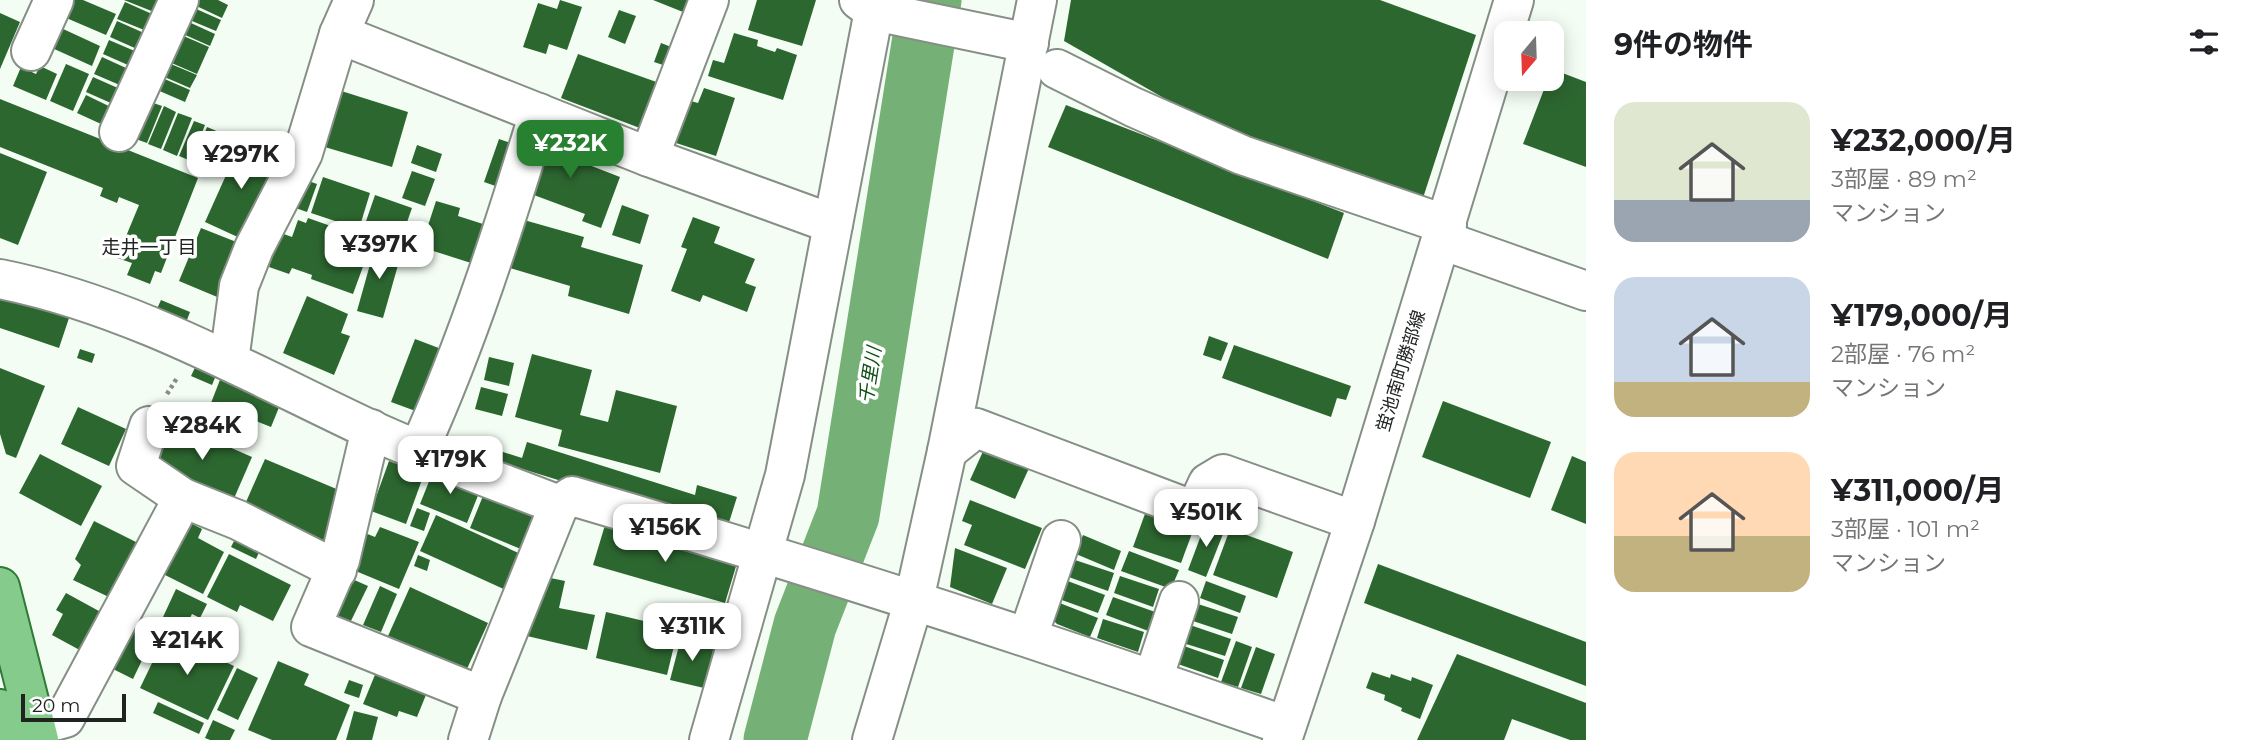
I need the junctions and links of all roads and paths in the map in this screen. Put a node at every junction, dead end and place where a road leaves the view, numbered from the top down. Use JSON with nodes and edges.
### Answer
{"nodes":[{"id":1,"x":54,"y":0,"type":"edge"},
{"id":2,"x":179,"y":0,"type":"edge"},
{"id":3,"x":709,"y":0,"type":"edge"},
{"id":4,"x":1037,"y":0,"type":"edge"},
{"id":5,"x":1514,"y":0,"type":"edge"},
{"id":6,"x":869,"y":4,"type":"edge"},
{"id":7,"x":347,"y":17,"type":"edge"},
{"id":8,"x":1029,"y":43,"type":"junction"},
{"id":9,"x":31,"y":51,"type":"dead end"},
{"id":10,"x":1057,"y":69,"type":"dead end"},
{"id":11,"x":539,"y":113,"type":"junction"},
{"id":12,"x":119,"y":131,"type":"dead end"},
{"id":13,"x":649,"y":157,"type":"junction"},
{"id":14,"x":833,"y":224,"type":"junction"},
{"id":15,"x":1444,"y":233,"type":"junction"},
{"id":16,"x":0,"y":279,"type":"edge"},
{"id":17,"x":1586,"y":291,"type":"edge"},
{"id":18,"x":212,"y":354,"type":"junction"},
{"id":19,"x":149,"y":426,"type":"joint"},
{"id":20,"x":371,"y":429,"type":"junction"},
{"id":21,"x":419,"y":449,"type":"junction"},
{"id":22,"x":947,"y":451,"type":"junction"},
{"id":23,"x":183,"y":498,"type":"junction"},
{"id":24,"x":559,"y":505,"type":"junction"},
{"id":25,"x":1355,"y":521,"type":"junction"},
{"id":26,"x":1061,"y":540,"type":"dead end"},
{"id":27,"x":763,"y":552,"type":"junction"},
{"id":28,"x":337,"y":569,"type":"junction"},
{"id":29,"x":0,"y":587,"type":"edge"},
{"id":30,"x":914,"y":600,"type":"junction"},
{"id":31,"x":1180,"y":601,"type":"dead end"},
{"id":32,"x":1028,"y":636,"type":"junction"},
{"id":33,"x":1153,"y":679,"type":"junction"},
{"id":34,"x":482,"y":696,"type":"junction"},
{"id":35,"x":0,"y":709,"type":"edge"},
{"id":36,"x":1284,"y":733,"type":"edge"},
{"id":37,"x":28,"y":735,"type":"edge"},
{"id":38,"x":468,"y":740,"type":"edge"},
{"id":39,"x":709,"y":740,"type":"edge"},
{"id":40,"x":873,"y":740,"type":"edge"}],
"edges":[{"from":1,"to":9,"type":"street"},
{"from":2,"to":12,"type":"street"},
{"from":3,"to":13,"type":"street"},
{"from":4,"to":8,"type":"street"},
{"from":5,"to":15,"type":"street","name":"蛍池南町勝部線"},
{"from":6,"to":8,"type":"street"},
{"from":6,"to":14,"type":"street"},
{"from":7,"to":11,"type":"street"},
{"from":7,"to":18,"type":"street"},
{"from":8,"to":22,"type":"street"},
{"from":10,"to":15,"type":"street"},
{"from":11,"to":13,"type":"street"},
{"from":11,"to":21,"type":"street"},
{"from":13,"to":14,"type":"street"},
{"from":14,"to":27,"type":"street"},
{"from":15,"to":17,"type":"street"},
{"from":15,"to":25,"type":"street","name":"蛍池南町勝部線"},
{"from":16,"to":18,"type":"street"},
{"from":18,"to":19,"type":"path"},
{"from":18,"to":20,"type":"street"},
{"from":19,"to":23,"type":"street"},
{"from":20,"to":21,"type":"street"},
{"from":20,"to":28,"type":"street"},
{"from":21,"to":24,"type":"street"},
{"from":22,"to":25,"type":"street"},
{"from":22,"to":30,"type":"street"},
{"from":23,"to":28,"type":"street"},
{"from":23,"to":37,"type":"street"},
{"from":24,"to":27,"type":"street"},
{"from":24,"to":34,"type":"street"},
{"from":25,"to":36,"type":"street","name":"蛍池南町勝部線"},
{"from":26,"to":32,"type":"street"},
{"from":27,"to":30,"type":"street"},
{"from":27,"to":39,"type":"street"},
{"from":28,"to":34,"type":"street"},
{"from":29,"to":37,"type":"main road"},
{"from":30,"to":32,"type":"street"},
{"from":30,"to":40,"type":"street"},
{"from":31,"to":33,"type":"street"},
{"from":32,"to":33,"type":"street"},
{"from":33,"to":36,"type":"street"},
{"from":34,"to":38,"type":"street"},
{"from":35,"to":37,"type":"main road"}]}
